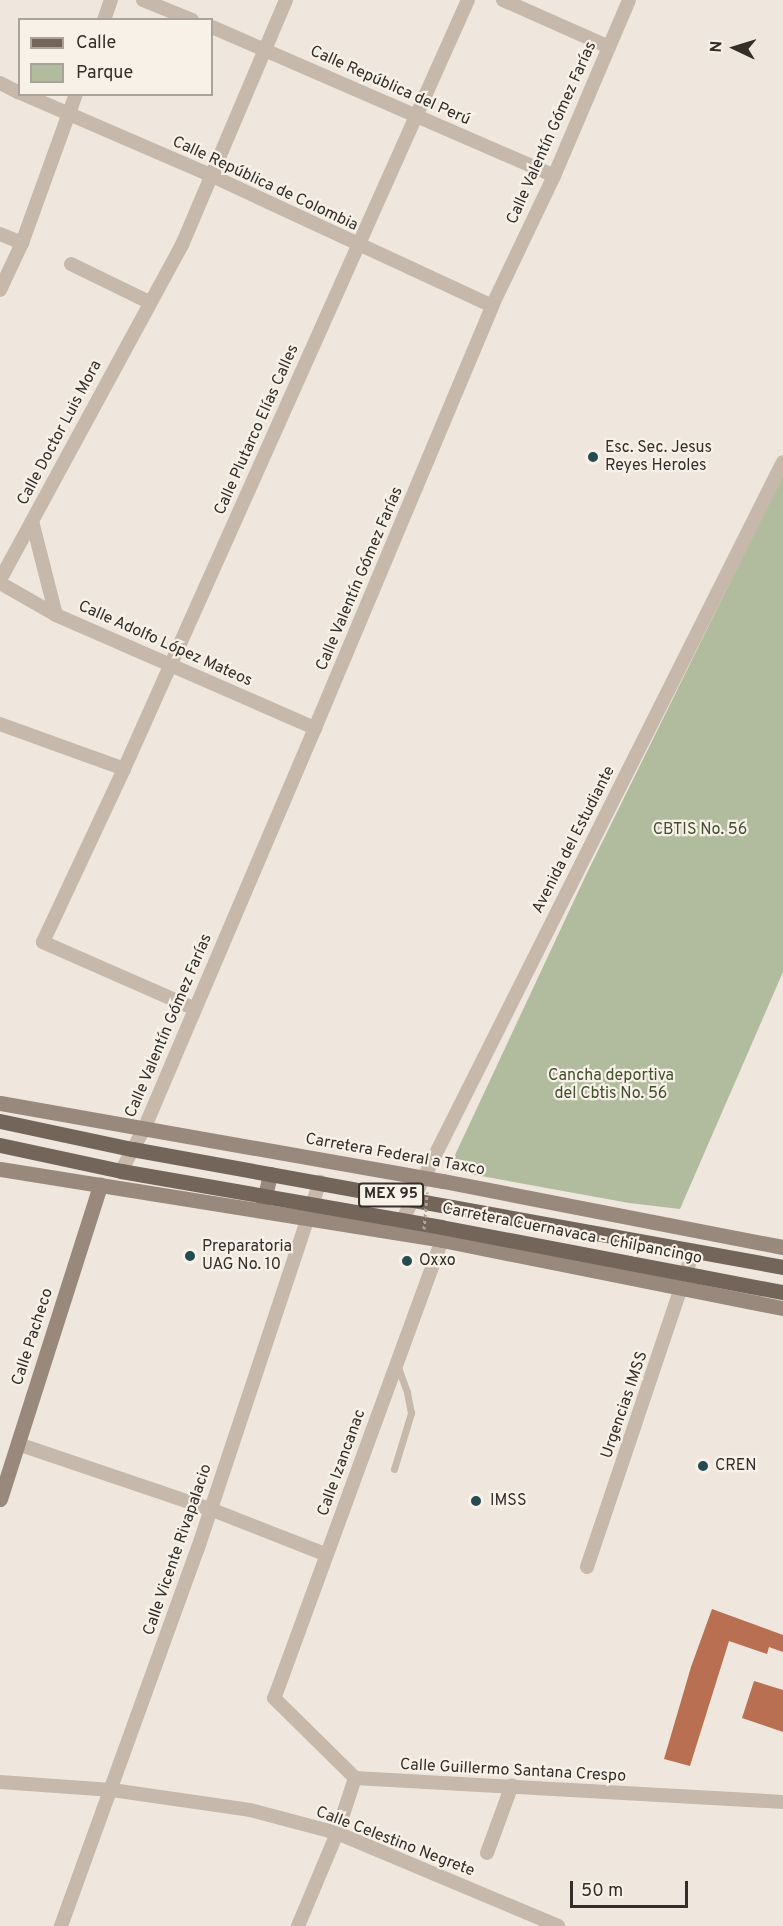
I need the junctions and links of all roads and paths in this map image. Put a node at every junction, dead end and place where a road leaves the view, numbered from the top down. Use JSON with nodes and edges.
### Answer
{"nodes":[{"id":1,"x":111,"y":0,"type":"edge"},
{"id":2,"x":143,"y":0,"type":"edge"},
{"id":3,"x":286,"y":0,"type":"edge"},
{"id":4,"x":468,"y":0,"type":"edge"},
{"id":5,"x":503,"y":0,"type":"edge"},
{"id":6,"x":628,"y":0,"type":"edge"},
{"id":7,"x":175,"y":16,"type":"edge"},
{"id":8,"x":105,"y":18,"type":"edge"},
{"id":9,"x":213,"y":27,"type":"edge"},
{"id":10,"x":609,"y":46,"type":"junction"},
{"id":11,"x":267,"y":49,"type":"junction"},
{"id":12,"x":0,"y":83,"type":"edge"},
{"id":13,"x":18,"y":92,"type":"edge"},
{"id":14,"x":26,"y":96,"type":"edge"},
{"id":15,"x":75,"y":96,"type":"edge"},
{"id":16,"x":69,"y":112,"type":"junction"},
{"id":17,"x":416,"y":117,"type":"junction"},
{"id":18,"x":210,"y":175,"type":"junction"},
{"id":19,"x":554,"y":176,"type":"junction"},
{"id":20,"x":0,"y":234,"type":"edge"},
{"id":21,"x":22,"y":243,"type":"junction"},
{"id":22,"x":358,"y":246,"type":"junction"},
{"id":23,"x":71,"y":264,"type":"dead end"},
{"id":24,"x":0,"y":290,"type":"edge"},
{"id":25,"x":149,"y":302,"type":"junction"},
{"id":26,"x":492,"y":306,"type":"junction"},
{"id":27,"x":783,"y":462,"type":"edge"},
{"id":28,"x":32,"y":521,"type":"junction"},
{"id":29,"x":0,"y":581,"type":"edge"},
{"id":30,"x":56,"y":615,"type":"junction"},
{"id":31,"x":171,"y":663,"type":"junction"},
{"id":32,"x":0,"y":724,"type":"edge"},
{"id":33,"x":315,"y":728,"type":"junction"},
{"id":34,"x":124,"y":769,"type":"junction"},
{"id":35,"x":194,"y":1008,"type":"junction"},
{"id":36,"x":0,"y":1103,"type":"edge"},
{"id":37,"x":0,"y":1121,"type":"edge"},
{"id":38,"x":144,"y":1129,"type":"junction"},
{"id":39,"x":0,"y":1145,"type":"edge"},
{"id":40,"x":132,"y":1149,"type":"junction"},
{"id":41,"x":0,"y":1169,"type":"edge"},
{"id":42,"x":121,"y":1171,"type":"junction"},
{"id":43,"x":270,"y":1174,"type":"junction"},
{"id":44,"x":320,"y":1182,"type":"junction"},
{"id":45,"x":100,"y":1185,"type":"junction"},
{"id":46,"x":422,"y":1189,"type":"junction"},
{"id":47,"x":546,"y":1200,"type":"junction"},
{"id":48,"x":263,"y":1203,"type":"junction"},
{"id":49,"x":310,"y":1211,"type":"junction"},
{"id":50,"x":541,"y":1223,"type":"junction"},
{"id":51,"x":399,"y":1227,"type":"junction"},
{"id":52,"x":424,"y":1229,"type":"dead end"},
{"id":53,"x":442,"y":1240,"type":"junction"},
{"id":54,"x":503,"y":1246,"type":"junction"},
{"id":55,"x":783,"y":1247,"type":"edge"},
{"id":56,"x":693,"y":1252,"type":"junction"},
{"id":57,"x":783,"y":1268,"type":"edge"},
{"id":58,"x":687,"y":1275,"type":"junction"},
{"id":59,"x":682,"y":1290,"type":"junction"},
{"id":60,"x":783,"y":1292,"type":"edge"},
{"id":61,"x":783,"y":1308,"type":"edge"},
{"id":62,"x":396,"y":1364,"type":"junction"},
{"id":63,"x":18,"y":1444,"type":"junction"},
{"id":64,"x":394,"y":1469,"type":"dead end"},
{"id":65,"x":0,"y":1499,"type":"edge"},
{"id":66,"x":210,"y":1509,"type":"junction"},
{"id":67,"x":325,"y":1554,"type":"junction"},
{"id":68,"x":587,"y":1567,"type":"dead end"},
{"id":69,"x":355,"y":1778,"type":"junction"},
{"id":70,"x":0,"y":1782,"type":"edge"},
{"id":71,"x":512,"y":1785,"type":"junction"},
{"id":72,"x":112,"y":1790,"type":"junction"},
{"id":73,"x":783,"y":1802,"type":"edge"},
{"id":74,"x":337,"y":1833,"type":"junction"},
{"id":75,"x":487,"y":1853,"type":"dead end"},
{"id":76,"x":529,"y":1920,"type":"edge"},
{"id":77,"x":61,"y":1926,"type":"edge"},
{"id":78,"x":298,"y":1926,"type":"edge"},
{"id":79,"x":558,"y":1926,"type":"edge"}],
"edges":[{"from":1,"to":8,"type":"street"},
{"from":2,"to":7,"type":"street"},
{"from":3,"to":11,"type":"street","name":"Calle Doctor Luis Mora"},
{"from":4,"to":17,"type":"street","name":"Calle Plutarco Elías Calles"},
{"from":5,"to":10,"type":"street"},
{"from":6,"to":10,"type":"street","name":"Calle Valentín Gómez Farías"},
{"from":9,"to":11,"type":"street","name":"Calle República del Perú"},
{"from":10,"to":19,"type":"street","name":"Calle Valentín Gómez Farías"},
{"from":11,"to":17,"type":"street","name":"Calle República del Perú"},
{"from":11,"to":18,"type":"street","name":"Calle Doctor Luis Mora"},
{"from":12,"to":13,"type":"street","name":"Calle República de Colombia"},
{"from":14,"to":16,"type":"street","name":"Calle República de Colombia"},
{"from":15,"to":16,"type":"street"},
{"from":16,"to":18,"type":"street","name":"Calle República de Colombia"},
{"from":16,"to":21,"type":"street"},
{"from":17,"to":19,"type":"street","name":"Calle República del Perú"},
{"from":17,"to":22,"type":"street","name":"Calle Plutarco Elías Calles"},
{"from":18,"to":22,"type":"street","name":"Calle República de Colombia"},
{"from":18,"to":25,"type":"street","name":"Calle Doctor Luis Mora"},
{"from":19,"to":26,"type":"street","name":"Calle Valentín Gómez Farías"},
{"from":20,"to":21,"type":"street"},
{"from":21,"to":24,"type":"street"},
{"from":22,"to":26,"type":"street","name":"Calle República de Colombia"},
{"from":22,"to":31,"type":"street","name":"Calle Plutarco Elías Calles"},
{"from":23,"to":25,"type":"street"},
{"from":25,"to":28,"type":"street","name":"Calle Doctor Luis Mora"},
{"from":26,"to":33,"type":"street","name":"Calle Valentín Gómez Farías"},
{"from":27,"to":46,"type":"street","name":"Avenida del Estudiante"},
{"from":28,"to":29,"type":"street","name":"Calle Doctor Luis Mora"},
{"from":28,"to":30,"type":"street","name":"Calle Adolfo López Mateos"},
{"from":29,"to":30,"type":"street"},
{"from":30,"to":31,"type":"street","name":"Calle Adolfo López Mateos"},
{"from":31,"to":33,"type":"street","name":"Calle Adolfo López Mateos"},
{"from":31,"to":34,"type":"street","name":"Calle Plutarco Elías Calles"},
{"from":32,"to":34,"type":"street"},
{"from":33,"to":35,"type":"street","name":"Calle Valentín Gómez Farías"},
{"from":34,"to":35,"type":"street","name":"Calle Plutarco Elías Calles"},
{"from":35,"to":38,"type":"street","name":"Calle Valentín Gómez Farías"},
{"from":36,"to":38,"type":"street","name":"Carretera Federal a Taxco"},
{"from":37,"to":40,"type":"main road","name":"Carretera Cuernavaca - Chilpancingo","number":"MEX 95"},
{"from":38,"to":40,"type":"street","name":"Calle Valentín Gómez Farías"},
{"from":38,"to":46,"type":"street","name":"Carretera Federal a Taxco"},
{"from":39,"to":42,"type":"main road","name":"Carretera Cuernavaca - Chilpancingo","number":"MEX 95"},
{"from":40,"to":42,"type":"street","name":"Calle Valentín Gómez Farías"},
{"from":40,"to":43,"type":"main road","name":"Carretera Cuernavaca - Chilpancingo","number":"MEX 95"},
{"from":41,"to":45,"type":"street"},
{"from":42,"to":48,"type":"main road","name":"Carretera Cuernavaca - Chilpancingo","number":"MEX 95"},
{"from":43,"to":44,"type":"main road","name":"Carretera Cuernavaca - Chilpancingo","number":"MEX 95"},
{"from":43,"to":48,"type":"street"},
{"from":44,"to":46,"type":"main road","name":"Carretera Cuernavaca - Chilpancingo","number":"MEX 95"},
{"from":44,"to":49,"type":"street","name":"Calle Vicente Rivapalacio"},
{"from":45,"to":48,"type":"street"},
{"from":45,"to":63,"type":"street","name":"Calle Pacheco"},
{"from":46,"to":47,"type":"street","name":"Carretera Federal a Taxco"},
{"from":46,"to":50,"type":"main road","name":"Carretera Cuernavaca - Chilpancingo","number":"MEX 95"},
{"from":46,"to":51,"type":"street","name":"Avenida del Estudiante"},
{"from":46,"to":52,"type":"path","bridge":true},
{"from":47,"to":50,"type":"street"},
{"from":47,"to":55,"type":"street","name":"Carretera Federal a Taxco"},
{"from":48,"to":49,"type":"main road","name":"Carretera Cuernavaca - Chilpancingo","number":"MEX 95"},
{"from":49,"to":51,"type":"main road","name":"Carretera Cuernavaca - Chilpancingo","number":"MEX 95"},
{"from":49,"to":66,"type":"street","name":"Calle Vicente Rivapalacio"},
{"from":50,"to":56,"type":"main road","name":"Carretera Cuernavaca - Chilpancingo","number":"MEX 95"},
{"from":51,"to":53,"type":"street"},
{"from":51,"to":54,"type":"main road","name":"Carretera Cuernavaca - Chilpancingo","number":"MEX 95"},
{"from":53,"to":54,"type":"street"},
{"from":53,"to":62,"type":"street","name":"Calle Izancanac"},
{"from":54,"to":58,"type":"main road","name":"Carretera Cuernavaca - Chilpancingo","number":"MEX 95"},
{"from":54,"to":59,"type":"street"},
{"from":56,"to":57,"type":"main road","name":"Carretera Cuernavaca - Chilpancingo","number":"MEX 95"},
{"from":56,"to":58,"type":"street","name":"Urgencias IMSS"},
{"from":58,"to":59,"type":"street","name":"Urgencias IMSS"},
{"from":58,"to":60,"type":"main road","name":"Carretera Cuernavaca - Chilpancingo","number":"MEX 95"},
{"from":59,"to":61,"type":"street"},
{"from":59,"to":68,"type":"street","name":"Urgencias IMSS"},
{"from":62,"to":64,"type":"lane"},
{"from":62,"to":67,"type":"street","name":"Calle Izancanac"},
{"from":63,"to":65,"type":"street","name":"Calle Pacheco"},
{"from":63,"to":66,"type":"street"},
{"from":66,"to":67,"type":"street"},
{"from":66,"to":72,"type":"street","name":"Calle Vicente Rivapalacio"},
{"from":67,"to":69,"type":"street","name":"Calle Izancanac"},
{"from":69,"to":71,"type":"street","name":"Calle Guillermo Santana Crespo"},
{"from":69,"to":74,"type":"street"},
{"from":70,"to":72,"type":"street","name":"Calle Celestino Negrete"},
{"from":71,"to":73,"type":"street","name":"Calle Guillermo Santana Crespo"},
{"from":71,"to":75,"type":"street"},
{"from":72,"to":74,"type":"street","name":"Calle Celestino Negrete"},
{"from":72,"to":77,"type":"street","name":"Calle Vicente Rivapalacio"},
{"from":74,"to":76,"type":"street","name":"Calle Celestino Negrete"},
{"from":74,"to":78,"type":"street"},
{"from":76,"to":79,"type":"street","name":"Calle Celestino Negrete"}]}
